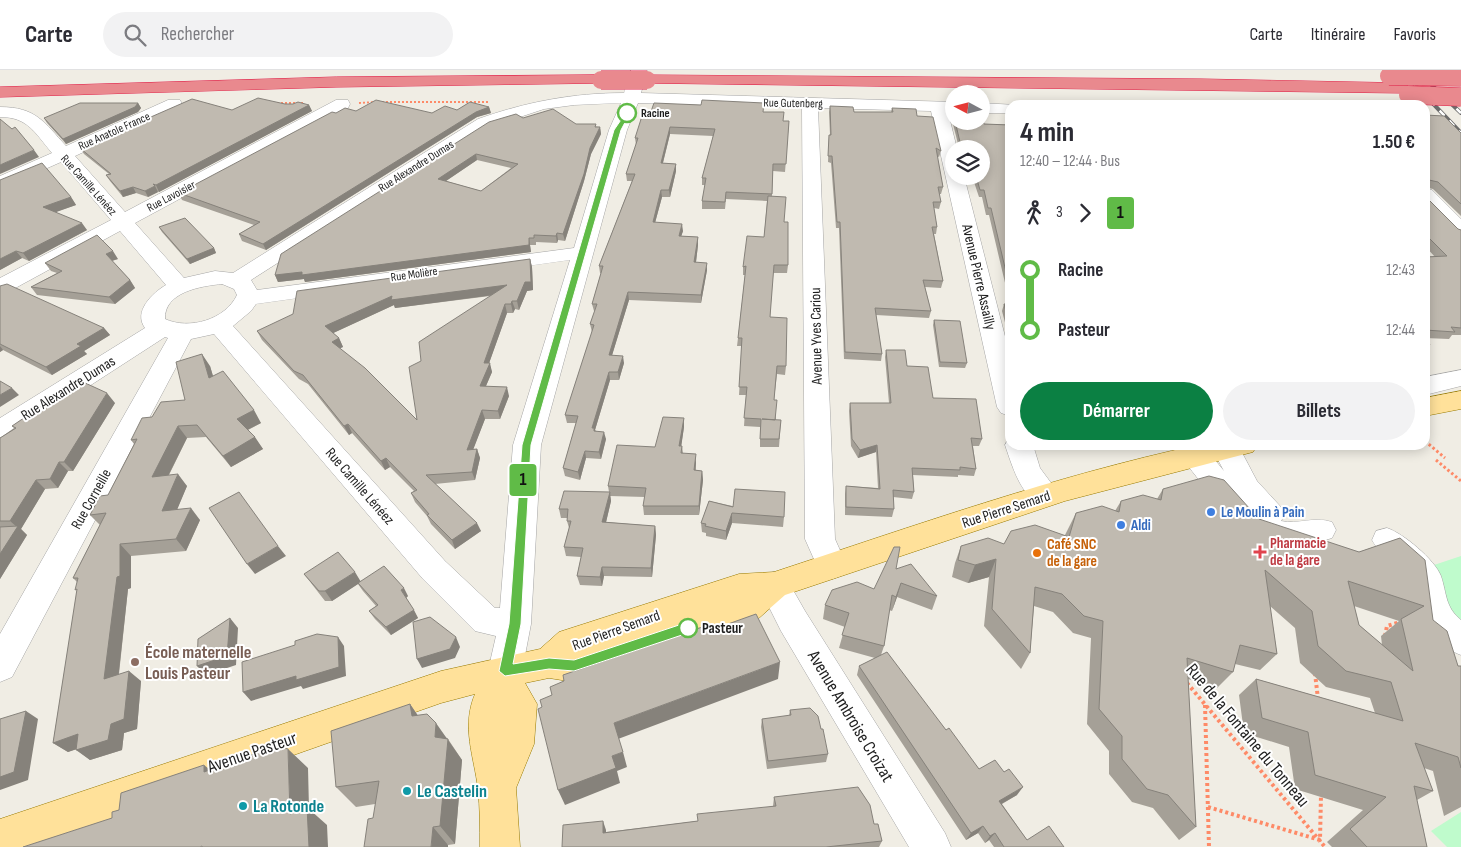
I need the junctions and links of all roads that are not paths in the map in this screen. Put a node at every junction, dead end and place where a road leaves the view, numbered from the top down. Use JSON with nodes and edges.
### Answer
{"nodes":[{"id":1,"x":333,"y":70,"type":"edge"},
{"id":2,"x":620,"y":70,"type":"edge"},
{"id":3,"x":1048,"y":70,"type":"edge"},
{"id":4,"x":1294,"y":72,"type":"edge"},
{"id":5,"x":643,"y":75,"type":"edge"},
{"id":6,"x":1461,"y":77,"type":"edge"},
{"id":7,"x":0,"y":81,"type":"edge"},
{"id":8,"x":1461,"y":89,"type":"edge"},
{"id":9,"x":0,"y":92,"type":"edge"},
{"id":10,"x":1406,"y":92,"type":"junction"},
{"id":11,"x":1461,"y":97,"type":"edge"},
{"id":12,"x":611,"y":99,"type":"junction"},
{"id":13,"x":631,"y":99,"type":"junction"},
{"id":14,"x":810,"y":103,"type":"junction"},
{"id":15,"x":174,"y":104,"type":"dead end"},
{"id":16,"x":342,"y":104,"type":"dead end"},
{"id":17,"x":945,"y":107,"type":"edge"},
{"id":18,"x":990,"y":108,"type":"edge"},
{"id":19,"x":1005,"y":108,"type":"edge"},
{"id":20,"x":7,"y":112,"type":"edge"},
{"id":21,"x":618,"y":130,"type":"junction"},
{"id":22,"x":62,"y":155,"type":"junction"},
{"id":23,"x":0,"y":183,"type":"edge"},
{"id":24,"x":957,"y":185,"type":"edge"},
{"id":25,"x":1430,"y":199,"type":"edge"},
{"id":26,"x":122,"y":222,"type":"junction"},
{"id":27,"x":1461,"y":231,"type":"edge"},
{"id":28,"x":581,"y":254,"type":"junction"},
{"id":29,"x":0,"y":287,"type":"edge"},
{"id":30,"x":178,"y":287,"type":"junction"},
{"id":31,"x":243,"y":289,"type":"junction"},
{"id":32,"x":218,"y":324,"type":"junction"},
{"id":33,"x":172,"y":331,"type":"junction"},
{"id":34,"x":1461,"y":378,"type":"edge"},
{"id":35,"x":1430,"y":385,"type":"edge"},
{"id":36,"x":1005,"y":386,"type":"edge"},
{"id":37,"x":1461,"y":400,"type":"edge"},
{"id":38,"x":1430,"y":406,"type":"edge"},
{"id":39,"x":0,"y":431,"type":"edge"},
{"id":40,"x":1021,"y":450,"type":"edge"},
{"id":41,"x":1215,"y":450,"type":"edge"},
{"id":42,"x":1232,"y":450,"type":"edge"},
{"id":43,"x":1195,"y":455,"type":"junction"},
{"id":44,"x":1046,"y":495,"type":"junction"},
{"id":45,"x":1387,"y":540,"type":"edge"},
{"id":46,"x":832,"y":566,"type":"junction"},
{"id":47,"x":774,"y":585,"type":"junction"},
{"id":48,"x":515,"y":624,"type":"junction"},
{"id":49,"x":1461,"y":640,"type":"edge"},
{"id":50,"x":0,"y":666,"type":"edge"},
{"id":51,"x":504,"y":676,"type":"junction"},
{"id":52,"x":0,"y":839,"type":"edge"},
{"id":53,"x":500,"y":847,"type":"edge"},
{"id":54,"x":931,"y":847,"type":"edge"}],
"edges":[{"from":1,"to":7,"type":"highway"},
{"from":2,"to":12,"type":"street"},
{"from":3,"to":4,"type":"highway"},
{"from":4,"to":6,"type":"highway","bridge":true},
{"from":5,"to":9,"type":"highway","bridge":true},
{"from":5,"to":10,"type":"highway"},
{"from":5,"to":13,"type":"street"},
{"from":8,"to":10,"type":"highway"},
{"from":10,"to":11,"type":"highway","bridge":true},
{"from":12,"to":13,"type":"street","name":"Rue Alexandre Dumas"},
{"from":12,"to":21,"type":"street"},
{"from":12,"to":31,"type":"street","name":"Rue Alexandre Dumas"},
{"from":13,"to":14,"type":"street","name":"Rue Gutenberg"},
{"from":13,"to":21,"type":"street"},
{"from":14,"to":17,"type":"street","name":"Rue Gutenberg"},
{"from":14,"to":46,"type":"street","name":"Avenue Yves Cariou"},
{"from":15,"to":22,"type":"street","name":"Rue Anatole France"},
{"from":16,"to":26,"type":"street","name":"Rue Lavoisier"},
{"from":18,"to":19,"type":"street"},
{"from":20,"to":22,"type":"street","name":"Rue Camille Lénéez"},
{"from":21,"to":28,"type":"street"},
{"from":22,"to":23,"type":"street","name":"Rue Anatole France"},
{"from":22,"to":26,"type":"street","name":"Rue Camille Lénéez"},
{"from":24,"to":36,"type":"street","name":"Avenue Pierre Assailly"},
{"from":25,"to":27,"type":"street"},
{"from":26,"to":29,"type":"street","name":"Rue Lavoisier"},
{"from":26,"to":30,"type":"street","name":"Rue Camille Lénéez"},
{"from":28,"to":31,"type":"street","name":"Rue Molière"},
{"from":28,"to":48,"type":"street"},
{"from":30,"to":31,"type":"street","name":"Rue Molière"},
{"from":30,"to":33,"type":"street"},
{"from":31,"to":32,"type":"street","name":"Rue Alexandre Dumas"},
{"from":32,"to":33,"type":"street","name":"Rue Alexandre Dumas"},
{"from":32,"to":48,"type":"street","name":"Rue Camille Lénéez"},
{"from":33,"to":39,"type":"street","name":"Rue Alexandre Dumas"},
{"from":33,"to":50,"type":"street","name":"Rue Corneille"},
{"from":34,"to":35,"type":"street"},
{"from":37,"to":38,"type":"main road"},
{"from":40,"to":44,"type":"street"},
{"from":41,"to":43,"type":"main road","name":"Rue Pierre Semard"},
{"from":42,"to":43,"type":"street"},
{"from":43,"to":44,"type":"main road","name":"Rue Pierre Semard"},
{"from":44,"to":46,"type":"main road","name":"Rue Pierre Semard"},
{"from":45,"to":49,"type":"street"},
{"from":46,"to":47,"type":"main road","name":"Rue Pierre Semard"},
{"from":47,"to":51,"type":"main road","name":"Rue Pierre Semard"},
{"from":47,"to":54,"type":"street","name":"Avenue Ambroise Croizat"},
{"from":48,"to":51,"type":"street"},
{"from":51,"to":52,"type":"main road","name":"Avenue Pasteur"},
{"from":51,"to":53,"type":"main road"}]}
